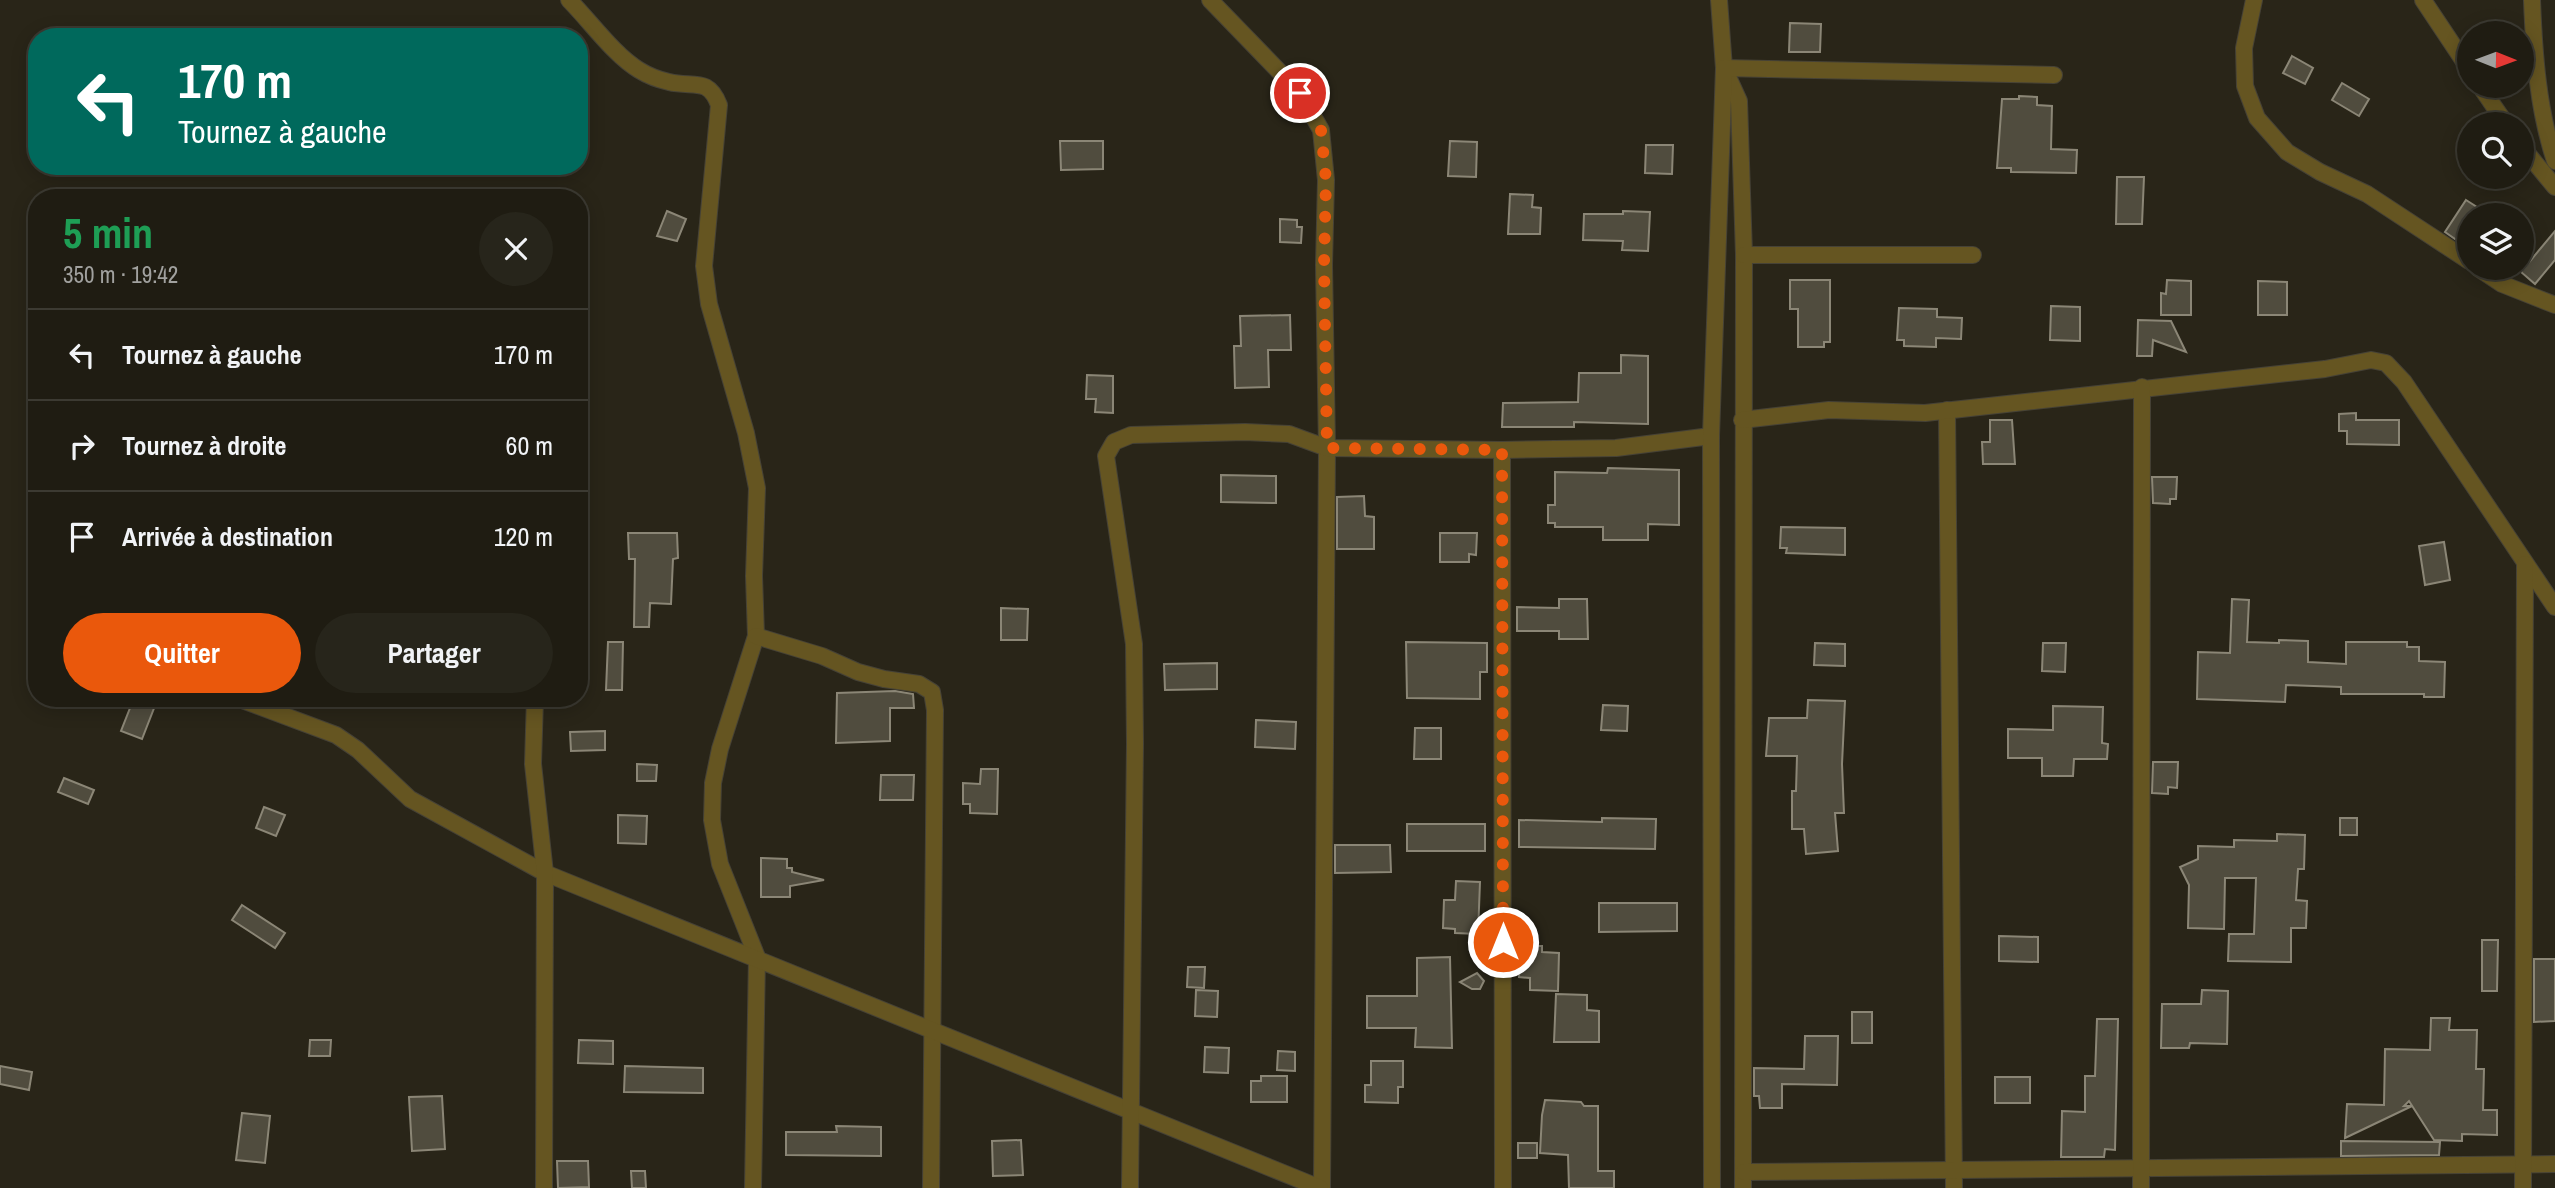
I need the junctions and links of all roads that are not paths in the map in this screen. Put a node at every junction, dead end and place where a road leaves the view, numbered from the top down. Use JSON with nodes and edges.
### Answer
{"nodes":[{"id":1,"x":569,"y":0,"type":"edge"},
{"id":2,"x":1210,"y":0,"type":"edge"},
{"id":3,"x":1719,"y":0,"type":"edge"},
{"id":4,"x":2254,"y":0,"type":"edge"},
{"id":5,"x":2423,"y":0,"type":"edge"},
{"id":6,"x":2532,"y":0,"type":"edge"},
{"id":7,"x":2457,"y":51,"type":"edge"},
{"id":8,"x":1724,"y":68,"type":"junction"},
{"id":9,"x":2054,"y":75,"type":"dead end"},
{"id":10,"x":2555,"y":161,"type":"edge"},
{"id":11,"x":2534,"y":162,"type":"edge"},
{"id":12,"x":2555,"y":187,"type":"edge"},
{"id":13,"x":2457,"y":253,"type":"edge"},
{"id":14,"x":1744,"y":255,"type":"junction"},
{"id":15,"x":1973,"y":255,"type":"dead end"},
{"id":16,"x":2496,"y":280,"type":"edge"},
{"id":17,"x":2555,"y":305,"type":"edge"},
{"id":18,"x":2142,"y":387,"type":"junction"},
{"id":19,"x":1947,"y":410,"type":"junction"},
{"id":20,"x":1742,"y":420,"type":"junction"},
{"id":21,"x":1710,"y":436,"type":"junction"},
{"id":22,"x":1327,"y":448,"type":"junction"},
{"id":23,"x":1502,"y":450,"type":"junction"},
{"id":24,"x":2525,"y":564,"type":"junction"},
{"id":25,"x":2555,"y":607,"type":"edge"},
{"id":26,"x":756,"y":636,"type":"junction"},
{"id":27,"x":261,"y":707,"type":"edge"},
{"id":28,"x":535,"y":707,"type":"edge"},
{"id":29,"x":545,"y":873,"type":"junction"},
{"id":30,"x":757,"y":957,"type":"junction"},
{"id":31,"x":933,"y":1032,"type":"junction"},
{"id":32,"x":1131,"y":1111,"type":"junction"},
{"id":33,"x":2555,"y":1164,"type":"edge"},
{"id":34,"x":2523,"y":1165,"type":"junction"},
{"id":35,"x":2141,"y":1169,"type":"junction"},
{"id":36,"x":1954,"y":1171,"type":"junction"},
{"id":37,"x":1744,"y":1180,"type":"edge"},
{"id":38,"x":544,"y":1188,"type":"edge"},
{"id":39,"x":752,"y":1188,"type":"edge"},
{"id":40,"x":931,"y":1188,"type":"edge"},
{"id":41,"x":1130,"y":1188,"type":"edge"},
{"id":42,"x":1321,"y":1188,"type":"edge"},
{"id":43,"x":1503,"y":1188,"type":"edge"},
{"id":44,"x":1712,"y":1188,"type":"edge"},
{"id":45,"x":1954,"y":1188,"type":"edge"},
{"id":46,"x":2141,"y":1188,"type":"edge"},
{"id":47,"x":2523,"y":1188,"type":"edge"}],
"edges":[{"from":1,"to":26,"type":"street"},
{"from":2,"to":22,"type":"street"},
{"from":3,"to":8,"type":"street"},
{"from":4,"to":13,"type":"street"},
{"from":5,"to":7,"type":"street"},
{"from":6,"to":10,"type":"street"},
{"from":8,"to":9,"type":"street"},
{"from":8,"to":14,"type":"street"},
{"from":8,"to":21,"type":"street"},
{"from":11,"to":12,"type":"street"},
{"from":14,"to":15,"type":"street"},
{"from":14,"to":20,"type":"street"},
{"from":16,"to":17,"type":"street"},
{"from":18,"to":19,"type":"street"},
{"from":18,"to":24,"type":"street"},
{"from":18,"to":35,"type":"street"},
{"from":19,"to":20,"type":"street"},
{"from":19,"to":36,"type":"street"},
{"from":20,"to":37,"type":"street"},
{"from":21,"to":23,"type":"street"},
{"from":21,"to":44,"type":"street"},
{"from":22,"to":23,"type":"street"},
{"from":22,"to":32,"type":"street"},
{"from":22,"to":42,"type":"street"},
{"from":23,"to":43,"type":"street"},
{"from":24,"to":25,"type":"street"},
{"from":24,"to":34,"type":"street"},
{"from":26,"to":30,"type":"street"},
{"from":26,"to":31,"type":"street"},
{"from":27,"to":29,"type":"street"},
{"from":28,"to":29,"type":"street"},
{"from":29,"to":30,"type":"street"},
{"from":29,"to":38,"type":"street"},
{"from":30,"to":31,"type":"street"},
{"from":30,"to":39,"type":"street"},
{"from":31,"to":32,"type":"street"},
{"from":31,"to":40,"type":"street"},
{"from":32,"to":41,"type":"street"},
{"from":32,"to":42,"type":"street"},
{"from":33,"to":34,"type":"street"},
{"from":34,"to":35,"type":"street"},
{"from":34,"to":47,"type":"street"},
{"from":35,"to":36,"type":"street"},
{"from":35,"to":46,"type":"street"},
{"from":36,"to":37,"type":"street"},
{"from":36,"to":45,"type":"street"}]}
